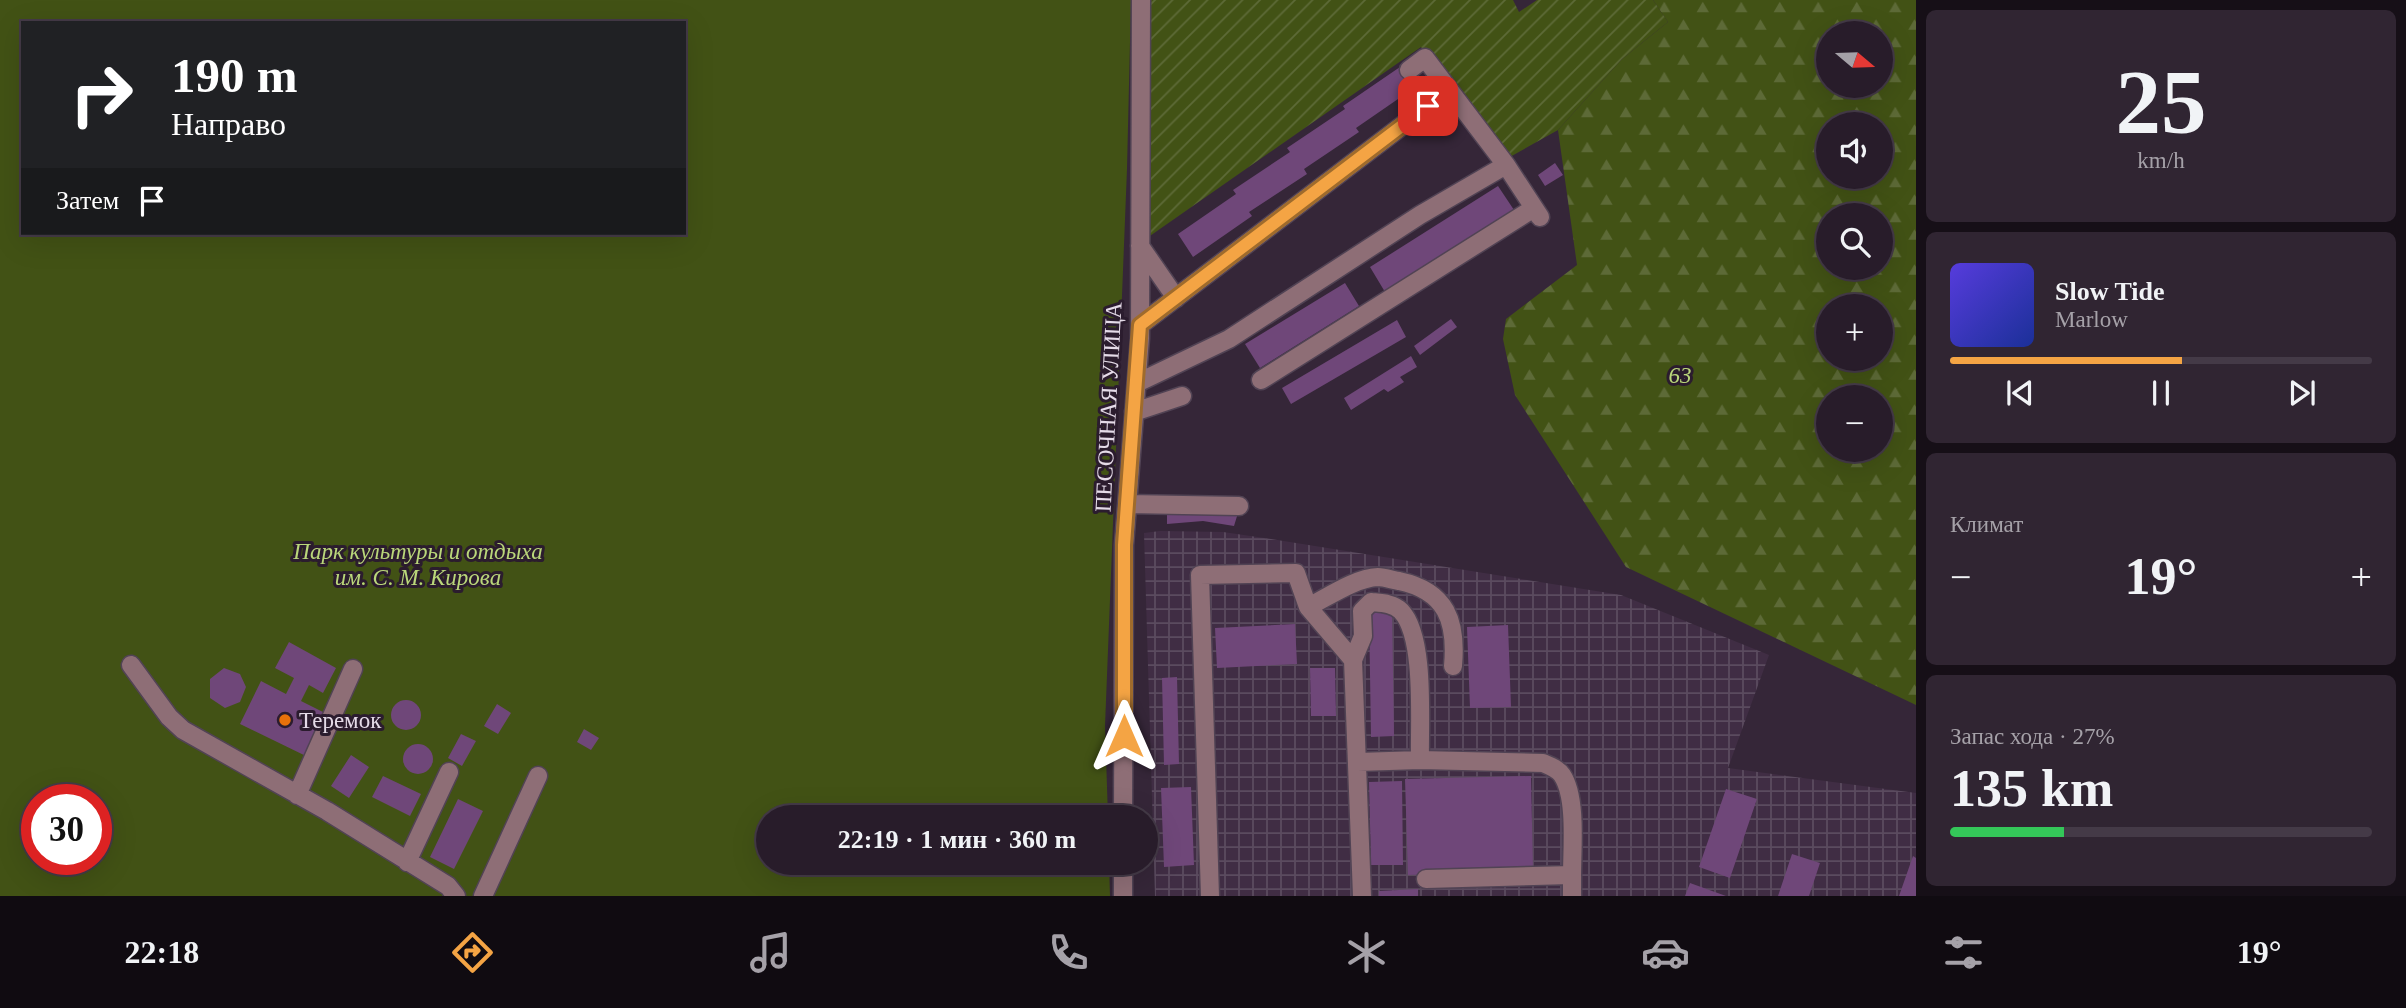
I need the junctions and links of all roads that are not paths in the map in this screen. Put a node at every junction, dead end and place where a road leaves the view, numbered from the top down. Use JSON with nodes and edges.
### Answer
{"nodes":[{"id":1,"x":1141,"y":0,"type":"edge"},
{"id":2,"x":1409,"y":70,"type":"dead end"},
{"id":3,"x":1428,"y":106,"type":"dead end"},
{"id":4,"x":1506,"y":165,"type":"junction"},
{"id":5,"x":1140,"y":246,"type":"junction"},
{"id":6,"x":1176,"y":298,"type":"junction"},
{"id":7,"x":1140,"y":325,"type":"junction"},
{"id":8,"x":1261,"y":380,"type":"dead end"},
{"id":9,"x":1136,"y":383,"type":"junction"},
{"id":10,"x":1182,"y":396,"type":"dead end"},
{"id":11,"x":1134,"y":412,"type":"junction"},
{"id":12,"x":1128,"y":504,"type":"junction"},
{"id":13,"x":1239,"y":506,"type":"dead end"},
{"id":14,"x":1348,"y":588,"type":"junction"},
{"id":15,"x":1308,"y":607,"type":"junction"},
{"id":16,"x":1362,"y":611,"type":"junction"},
{"id":17,"x":1353,"y":660,"type":"junction"},
{"id":18,"x":131,"y":665,"type":"dead end"},
{"id":19,"x":1453,"y":666,"type":"dead end"},
{"id":20,"x":353,"y":669,"type":"dead end"},
{"id":21,"x":1420,"y":760,"type":"junction"},
{"id":22,"x":1358,"y":762,"type":"junction"},
{"id":23,"x":449,"y":772,"type":"dead end"},
{"id":24,"x":537,"y":776,"type":"dead end"},
{"id":25,"x":298,"y":795,"type":"junction"},
{"id":26,"x":1123,"y":805,"type":"edge"},
{"id":27,"x":407,"y":862,"type":"junction"},
{"id":28,"x":1123,"y":875,"type":"edge"},
{"id":29,"x":1572,"y":875,"type":"junction"},
{"id":30,"x":1426,"y":879,"type":"dead end"},
{"id":31,"x":457,"y":896,"type":"edge"},
{"id":32,"x":483,"y":896,"type":"edge"},
{"id":33,"x":1123,"y":896,"type":"edge"},
{"id":34,"x":1210,"y":896,"type":"edge"},
{"id":35,"x":1362,"y":896,"type":"edge"},
{"id":36,"x":1572,"y":896,"type":"edge"}],
"edges":[{"from":1,"to":5,"type":"street","name":"ПЕСОЧНАЯ УЛИЦА"},
{"from":2,"to":4,"type":"street"},
{"from":3,"to":6,"type":"street"},
{"from":4,"to":8,"type":"street"},
{"from":4,"to":9,"type":"street"},
{"from":5,"to":6,"type":"street"},
{"from":5,"to":7,"type":"street","name":"ПЕСОЧНАЯ УЛИЦА"},
{"from":6,"to":7,"type":"street"},
{"from":7,"to":9,"type":"street","name":"ПЕСОЧНАЯ УЛИЦА"},
{"from":9,"to":11,"type":"street","name":"ПЕСОЧНАЯ УЛИЦА"},
{"from":10,"to":11,"type":"street"},
{"from":11,"to":12,"type":"street","name":"ПЕСОЧНАЯ УЛИЦА"},
{"from":12,"to":13,"type":"street"},
{"from":12,"to":26,"type":"street","name":"ПЕСОЧНАЯ УЛИЦА"},
{"from":14,"to":15,"type":"street"},
{"from":14,"to":16,"type":"street"},
{"from":14,"to":19,"type":"street"},
{"from":15,"to":17,"type":"street"},
{"from":15,"to":34,"type":"street"},
{"from":16,"to":17,"type":"street"},
{"from":16,"to":21,"type":"street"},
{"from":17,"to":22,"type":"street"},
{"from":18,"to":25,"type":"street"},
{"from":20,"to":25,"type":"street"},
{"from":21,"to":22,"type":"street"},
{"from":21,"to":29,"type":"street"},
{"from":22,"to":35,"type":"street"},
{"from":23,"to":27,"type":"street"},
{"from":24,"to":32,"type":"street"},
{"from":25,"to":27,"type":"street"},
{"from":27,"to":31,"type":"street"},
{"from":28,"to":33,"type":"street"},
{"from":29,"to":30,"type":"street"},
{"from":29,"to":36,"type":"street"}]}
